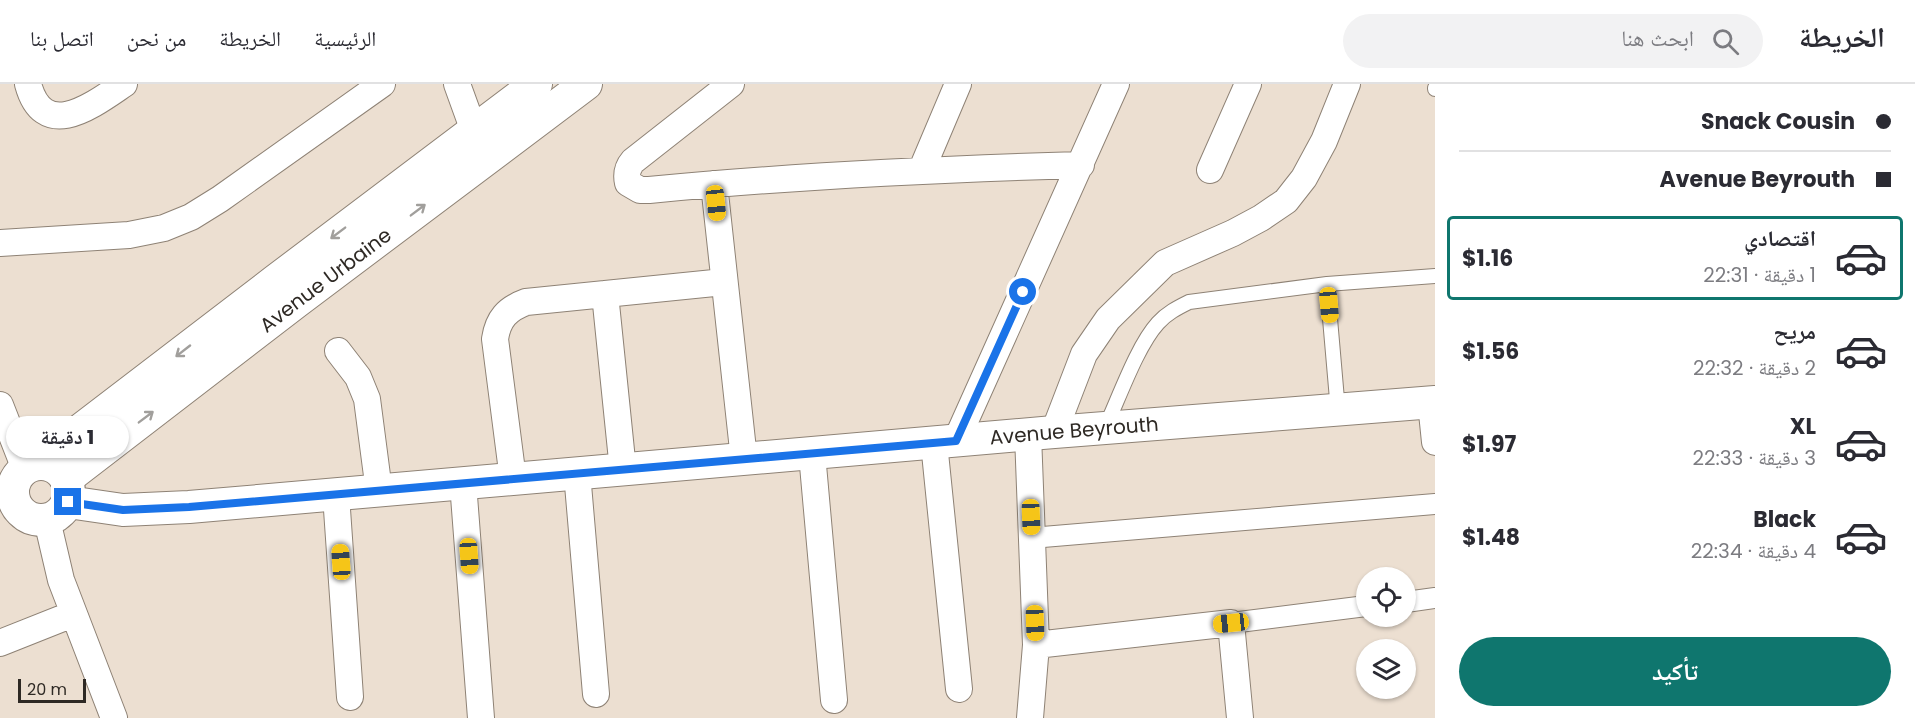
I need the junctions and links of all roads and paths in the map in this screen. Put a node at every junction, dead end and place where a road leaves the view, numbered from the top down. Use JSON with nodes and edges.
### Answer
{"nodes":[{"id":1,"x":28,"y":84,"type":"edge"},
{"id":2,"x":124,"y":84,"type":"edge"},
{"id":3,"x":382,"y":84,"type":"edge"},
{"id":4,"x":457,"y":84,"type":"edge"},
{"id":5,"x":536,"y":84,"type":"edge"},
{"id":6,"x":586,"y":84,"type":"edge"},
{"id":7,"x":731,"y":84,"type":"edge"},
{"id":8,"x":958,"y":84,"type":"edge"},
{"id":9,"x":1116,"y":84,"type":"edge"},
{"id":10,"x":1248,"y":84,"type":"edge"},
{"id":11,"x":1347,"y":84,"type":"edge"},
{"id":12,"x":474,"y":131,"type":"junction"},
{"id":13,"x":1081,"y":165,"type":"junction"},
{"id":14,"x":922,"y":169,"type":"junction"},
{"id":15,"x":1210,"y":170,"type":"dead end"},
{"id":16,"x":714,"y":183,"type":"junction"},
{"id":17,"x":0,"y":243,"type":"edge"},
{"id":18,"x":1435,"y":276,"type":"edge"},
{"id":19,"x":724,"y":282,"type":"junction"},
{"id":20,"x":1327,"y":284,"type":"junction"},
{"id":21,"x":605,"y":294,"type":"junction"},
{"id":22,"x":338,"y":351,"type":"dead end"},
{"id":23,"x":1433,"y":403,"type":"edge"},
{"id":24,"x":0,"y":405,"type":"edge"},
{"id":25,"x":1338,"y":411,"type":"junction"},
{"id":26,"x":1105,"y":428,"type":"junction"},
{"id":27,"x":1041,"y":433,"type":"junction"},
{"id":28,"x":945,"y":442,"type":"junction"},
{"id":29,"x":1435,"y":442,"type":"edge"},
{"id":30,"x":812,"y":454,"type":"junction"},
{"id":31,"x":744,"y":459,"type":"junction"},
{"id":32,"x":623,"y":470,"type":"junction"},
{"id":33,"x":577,"y":473,"type":"junction"},
{"id":34,"x":19,"y":478,"type":"edge"},
{"id":35,"x":513,"y":479,"type":"junction"},
{"id":36,"x":463,"y":483,"type":"junction"},
{"id":37,"x":379,"y":491,"type":"junction"},
{"id":38,"x":336,"y":495,"type":"junction"},
{"id":39,"x":1435,"y":504,"type":"edge"},
{"id":40,"x":42,"y":509,"type":"edge"},
{"id":41,"x":1031,"y":538,"type":"junction"},
{"id":42,"x":1435,"y":598,"type":"edge"},
{"id":43,"x":1416,"y":601,"type":"edge"},
{"id":44,"x":1356,"y":607,"type":"edge"},
{"id":45,"x":73,"y":614,"type":"junction"},
{"id":46,"x":1231,"y":623,"type":"junction"},
{"id":47,"x":0,"y":643,"type":"edge"},
{"id":48,"x":1036,"y":645,"type":"junction"},
{"id":49,"x":958,"y":689,"type":"dead end"},
{"id":50,"x":596,"y":694,"type":"dead end"},
{"id":51,"x":350,"y":697,"type":"dead end"},
{"id":52,"x":834,"y":700,"type":"dead end"},
{"id":53,"x":114,"y":718,"type":"edge"},
{"id":54,"x":481,"y":718,"type":"edge"},
{"id":55,"x":1030,"y":718,"type":"edge"},
{"id":56,"x":1240,"y":718,"type":"edge"}],
"edges":[{"from":1,"to":2,"type":"street"},
{"from":3,"to":17,"type":"street"},
{"from":4,"to":12,"type":"street"},
{"from":5,"to":12,"type":"street","name":"Avenue Urbaine"},
{"from":40,"to":6,"type":"street","name":"Avenue Urbaine","one_way":true},
{"from":7,"to":16,"type":"street"},
{"from":8,"to":14,"type":"street"},
{"from":9,"to":13,"type":"street"},
{"from":10,"to":15,"type":"street"},
{"from":11,"to":27,"type":"street"},
{"from":12,"to":34,"type":"street","name":"Avenue Urbaine","one_way":true},
{"from":13,"to":14,"type":"street"},
{"from":13,"to":28,"type":"street"},
{"from":14,"to":16,"type":"street"},
{"from":16,"to":19,"type":"street"},
{"from":18,"to":20,"type":"lane"},
{"from":19,"to":21,"type":"street"},
{"from":19,"to":31,"type":"street"},
{"from":20,"to":25,"type":"lane"},
{"from":20,"to":26,"type":"lane"},
{"from":21,"to":32,"type":"street"},
{"from":21,"to":35,"type":"street"},
{"from":22,"to":37,"type":"street"},
{"from":23,"to":25,"type":"street","name":"Avenue Beyrouth"},
{"from":23,"to":29,"type":"street"},
{"from":24,"to":34,"type":"street"},
{"from":25,"to":26,"type":"street","name":"Avenue Beyrouth"},
{"from":26,"to":27,"type":"street","name":"Avenue Beyrouth"},
{"from":27,"to":28,"type":"street","name":"Avenue Beyrouth"},
{"from":27,"to":41,"type":"street"},
{"from":28,"to":30,"type":"street","name":"Avenue Beyrouth"},
{"from":28,"to":49,"type":"street"},
{"from":30,"to":31,"type":"street","name":"Avenue Beyrouth"},
{"from":30,"to":52,"type":"street"},
{"from":31,"to":32,"type":"street","name":"Avenue Beyrouth"},
{"from":32,"to":33,"type":"street","name":"Avenue Beyrouth"},
{"from":33,"to":35,"type":"street","name":"Avenue Beyrouth"},
{"from":33,"to":50,"type":"street"},
{"from":34,"to":40,"type":"street"},
{"from":34,"to":40,"type":"street"},
{"from":35,"to":36,"type":"street","name":"Avenue Beyrouth"},
{"from":36,"to":37,"type":"street","name":"Avenue Beyrouth"},
{"from":36,"to":54,"type":"street"},
{"from":37,"to":38,"type":"street","name":"Avenue Beyrouth"},
{"from":38,"to":40,"type":"street","name":"Avenue Beyrouth"},
{"from":38,"to":51,"type":"street"},
{"from":39,"to":41,"type":"street"},
{"from":40,"to":45,"type":"street"},
{"from":41,"to":48,"type":"street"},
{"from":42,"to":43,"type":"street"},
{"from":44,"to":46,"type":"street"},
{"from":45,"to":47,"type":"street"},
{"from":45,"to":53,"type":"street"},
{"from":46,"to":48,"type":"street"},
{"from":46,"to":56,"type":"street"},
{"from":48,"to":55,"type":"street"}]}
